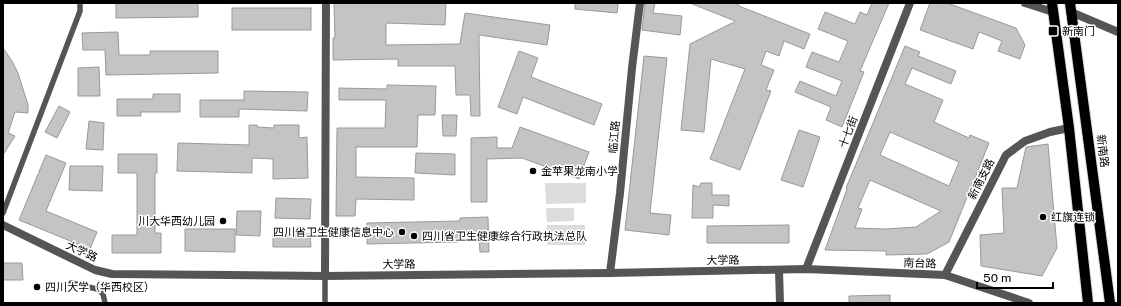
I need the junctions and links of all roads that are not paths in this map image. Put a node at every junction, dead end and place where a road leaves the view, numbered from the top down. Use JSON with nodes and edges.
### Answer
{"nodes":[{"id":1,"x":80,"y":3,"type":"edge"},
{"id":2,"x":326,"y":3,"type":"edge"},
{"id":3,"x":640,"y":3,"type":"edge"},
{"id":4,"x":910,"y":3,"type":"edge"},
{"id":5,"x":1025,"y":3,"type":"edge"},
{"id":6,"x":1052,"y":8,"type":"edge"},
{"id":7,"x":1071,"y":8,"type":"edge"},
{"id":8,"x":1118,"y":32,"type":"edge"},
{"id":9,"x":1069,"y":128,"type":"junction"},
{"id":10,"x":3,"y":213,"type":"edge"},
{"id":11,"x":3,"y":225,"type":"edge"},
{"id":12,"x":806,"y":269,"type":"junction"},
{"id":13,"x":779,"y":270,"type":"junction"},
{"id":14,"x":610,"y":273,"type":"junction"},
{"id":15,"x":945,"y":275,"type":"junction"},
{"id":16,"x":325,"y":276,"type":"junction"},
{"id":17,"x":71,"y":283,"type":"dead end"},
{"id":18,"x":105,"y":303,"type":"edge"},
{"id":19,"x":325,"y":303,"type":"edge"},
{"id":20,"x":780,"y":303,"type":"edge"},
{"id":21,"x":1028,"y":303,"type":"edge"},
{"id":22,"x":1088,"y":303,"type":"edge"},
{"id":23,"x":1110,"y":303,"type":"edge"}],
"edges":[{"from":1,"to":10,"type":"lane"},
{"from":2,"to":16,"type":"street"},
{"from":3,"to":14,"type":"street","name":"临江路"},
{"from":4,"to":12,"type":"street","name":"十七街"},
{"from":5,"to":6,"type":"street"},
{"from":6,"to":9,"type":"main road"},
{"from":7,"to":8,"type":"street"},
{"from":7,"to":23,"type":"main road","name":"新南路"},
{"from":9,"to":15,"type":"street","name":"新南支路"},
{"from":9,"to":22,"type":"main road"},
{"from":11,"to":16,"type":"street","name":"大学路"},
{"from":12,"to":13,"type":"street","name":"大学路"},
{"from":12,"to":15,"type":"street","name":"南台路"},
{"from":13,"to":14,"type":"street","name":"大学路"},
{"from":13,"to":20,"type":"street"},
{"from":14,"to":16,"type":"street","name":"大学路"},
{"from":15,"to":21,"type":"street","name":"南台路"},
{"from":16,"to":19,"type":"lane"},
{"from":17,"to":18,"type":"lane"}]}
